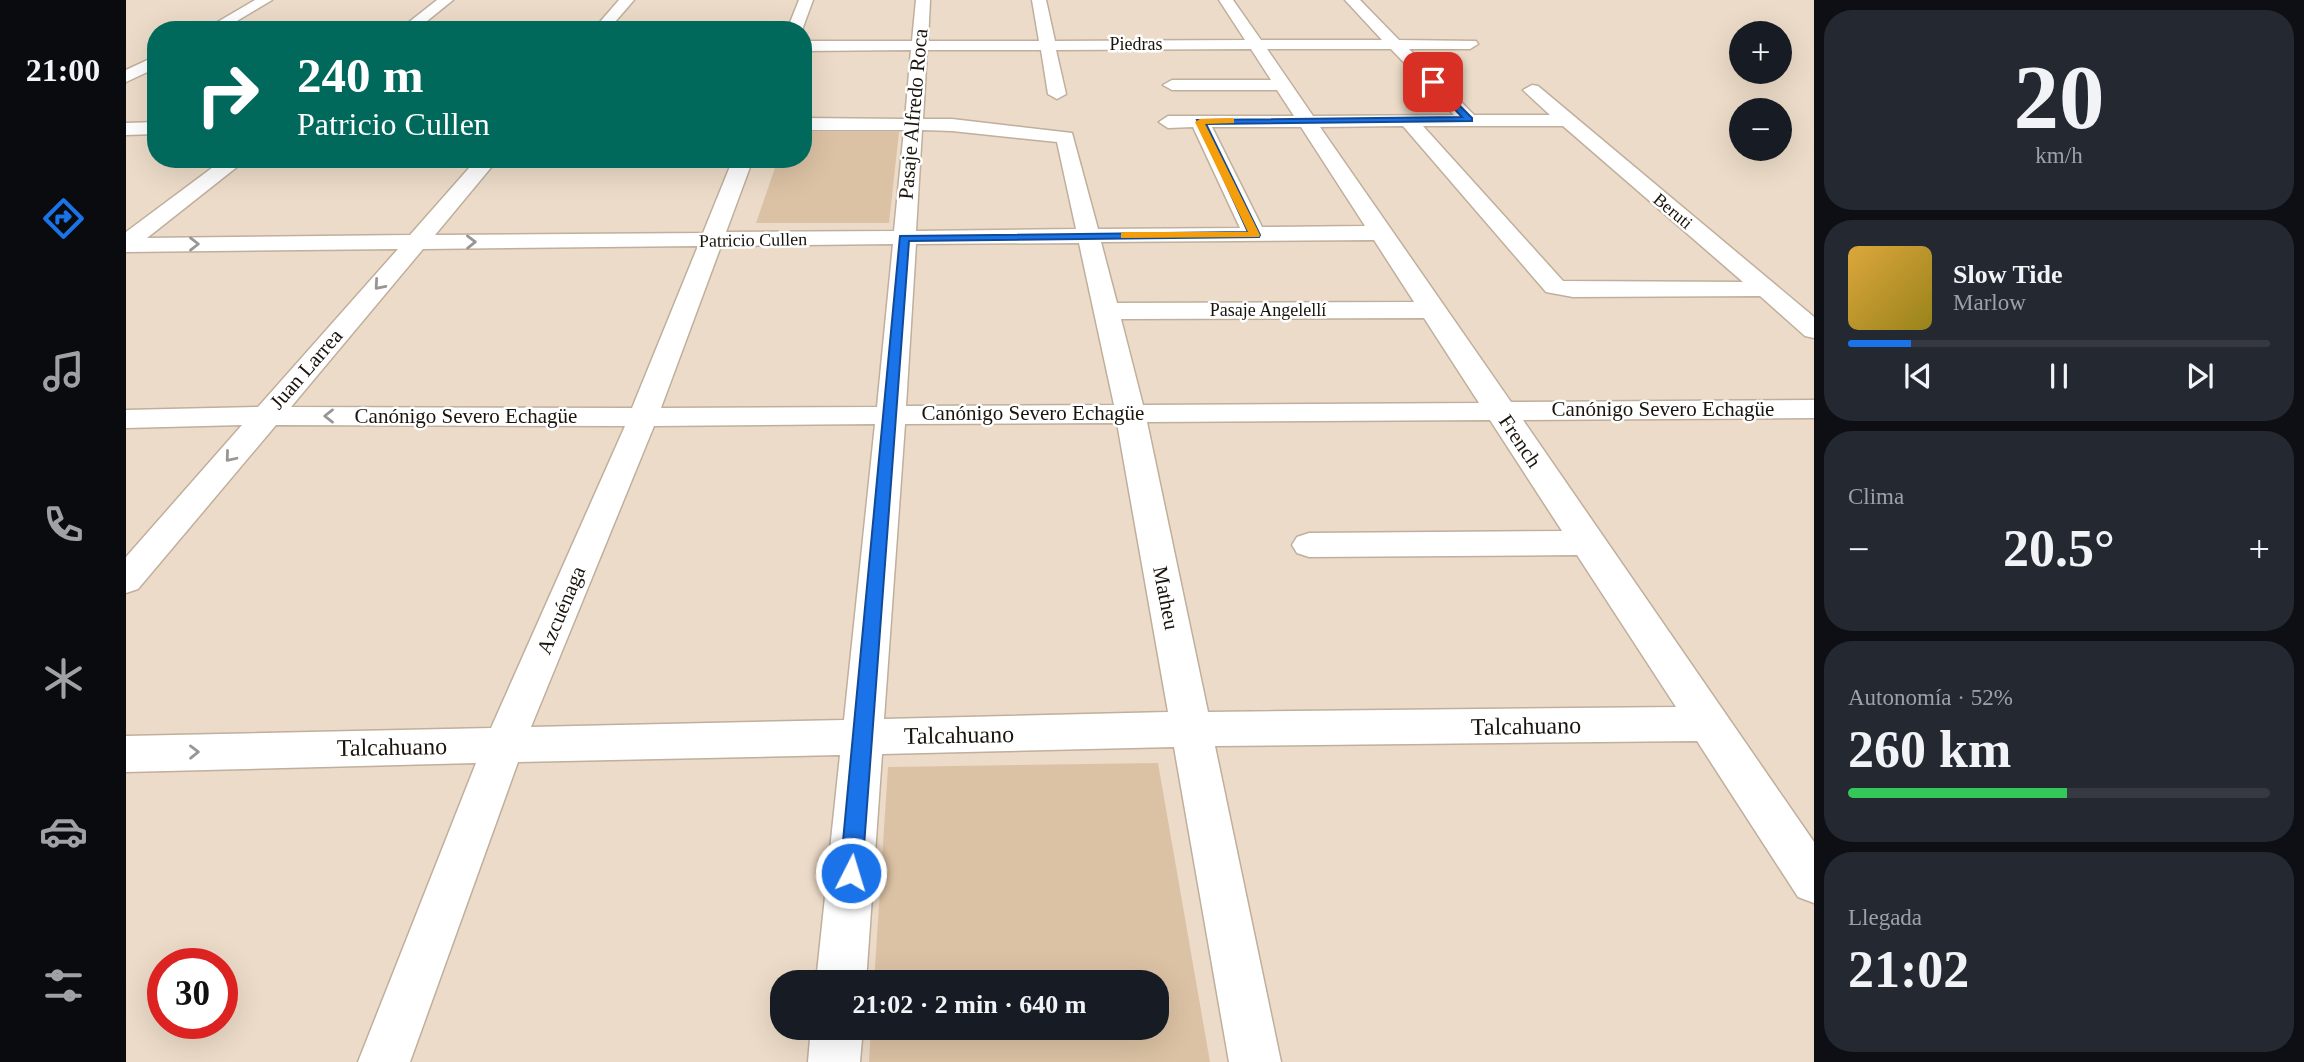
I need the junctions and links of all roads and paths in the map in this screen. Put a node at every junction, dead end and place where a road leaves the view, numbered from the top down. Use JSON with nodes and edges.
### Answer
{"nodes":[{"id":1,"x":265,"y":0,"type":"edge"},
{"id":2,"x":446,"y":0,"type":"edge"},
{"id":3,"x":627,"y":0,"type":"edge"},
{"id":4,"x":806,"y":0,"type":"edge"},
{"id":5,"x":923,"y":0,"type":"edge"},
{"id":6,"x":1039,"y":0,"type":"edge"},
{"id":7,"x":1226,"y":0,"type":"edge"},
{"id":8,"x":1352,"y":0,"type":"edge"},
{"id":9,"x":227,"y":21,"type":"edge"},
{"id":10,"x":418,"y":21,"type":"edge"},
{"id":11,"x":608,"y":21,"type":"edge"},
{"id":12,"x":798,"y":21,"type":"edge"},
{"id":13,"x":1254,"y":44,"type":"junction"},
{"id":14,"x":1396,"y":44,"type":"junction"},
{"id":15,"x":1470,"y":44,"type":"dead end"},
{"id":16,"x":919,"y":45,"type":"junction"},
{"id":17,"x":1048,"y":45,"type":"junction"},
{"id":18,"x":812,"y":46,"type":"edge"},
{"id":19,"x":136,"y":50,"type":"dead end"},
{"id":20,"x":147,"y":50,"type":"edge"},
{"id":21,"x":147,"y":66,"type":"edge"},
{"id":22,"x":126,"y":77,"type":"edge"},
{"id":23,"x":1172,"y":85,"type":"dead end"},
{"id":24,"x":1282,"y":85,"type":"junction"},
{"id":25,"x":1532,"y":90,"type":"dead end"},
{"id":26,"x":1057,"y":94,"type":"dead end"},
{"id":27,"x":1304,"y":120,"type":"junction"},
{"id":28,"x":1407,"y":120,"type":"junction"},
{"id":29,"x":1469,"y":120,"type":"junction"},
{"id":30,"x":1566,"y":120,"type":"junction"},
{"id":31,"x":1168,"y":122,"type":"dead end"},
{"id":32,"x":1200,"y":122,"type":"junction"},
{"id":33,"x":812,"y":124,"type":"edge"},
{"id":34,"x":912,"y":124,"type":"junction"},
{"id":35,"x":126,"y":128,"type":"edge"},
{"id":36,"x":147,"y":128,"type":"edge"},
{"id":37,"x":225,"y":168,"type":"edge"},
{"id":38,"x":480,"y":168,"type":"edge"},
{"id":39,"x":739,"y":168,"type":"edge"},
{"id":40,"x":1381,"y":233,"type":"junction"},
{"id":41,"x":1255,"y":235,"type":"junction"},
{"id":42,"x":1090,"y":236,"type":"junction"},
{"id":43,"x":904,"y":238,"type":"junction"},
{"id":44,"x":711,"y":240,"type":"junction"},
{"id":45,"x":416,"y":243,"type":"junction"},
{"id":46,"x":126,"y":244,"type":"edge"},
{"id":47,"x":1766,"y":289,"type":"junction"},
{"id":48,"x":1432,"y":310,"type":"junction"},
{"id":49,"x":1105,"y":311,"type":"junction"},
{"id":50,"x":1814,"y":330,"type":"edge"},
{"id":51,"x":1814,"y":409,"type":"edge"},
{"id":52,"x":1500,"y":410,"type":"junction"},
{"id":53,"x":1130,"y":412,"type":"junction"},
{"id":54,"x":891,"y":414,"type":"junction"},
{"id":55,"x":265,"y":416,"type":"junction"},
{"id":56,"x":643,"y":417,"type":"junction"},
{"id":57,"x":126,"y":419,"type":"edge"},
{"id":58,"x":1588,"y":543,"type":"junction"},
{"id":59,"x":1309,"y":545,"type":"dead end"},
{"id":60,"x":126,"y":580,"type":"edge"},
{"id":61,"x":1709,"y":724,"type":"junction"},
{"id":62,"x":1192,"y":730,"type":"junction"},
{"id":63,"x":863,"y":738,"type":"junction"},
{"id":64,"x":503,"y":744,"type":"junction"},
{"id":65,"x":126,"y":754,"type":"edge"},
{"id":66,"x":1814,"y":881,"type":"edge"},
{"id":67,"x":842,"y":970,"type":"edge"},
{"id":68,"x":836,"y":1040,"type":"edge"},
{"id":69,"x":384,"y":1062,"type":"edge"},
{"id":70,"x":834,"y":1062,"type":"edge"},
{"id":71,"x":1255,"y":1062,"type":"edge"}],
"edges":[{"from":1,"to":9,"type":"street"},
{"from":2,"to":10,"type":"street"},
{"from":3,"to":11,"type":"street"},
{"from":4,"to":12,"type":"street"},
{"from":5,"to":16,"type":"street","name":"Pasaje Alfredo Roca"},
{"from":6,"to":17,"type":"street"},
{"from":7,"to":13,"type":"street","name":"French"},
{"from":8,"to":14,"type":"street"},
{"from":13,"to":14,"type":"street","name":"Piedras"},
{"from":13,"to":17,"type":"street","name":"Piedras"},
{"from":13,"to":24,"type":"street","name":"French"},
{"from":14,"to":15,"type":"street","name":"Piedras"},
{"from":14,"to":29,"type":"street"},
{"from":16,"to":17,"type":"street","name":"Piedras"},
{"from":16,"to":18,"type":"street","name":"Piedras"},
{"from":16,"to":34,"type":"street","name":"Pasaje Alfredo Roca"},
{"from":17,"to":26,"type":"street"},
{"from":19,"to":20,"type":"street"},
{"from":21,"to":22,"type":"street"},
{"from":23,"to":24,"type":"street"},
{"from":24,"to":27,"type":"street","name":"French"},
{"from":25,"to":30,"type":"street","name":"Beruti"},
{"from":27,"to":28,"type":"street"},
{"from":27,"to":32,"type":"street"},
{"from":27,"to":40,"type":"street","name":"French"},
{"from":28,"to":29,"type":"street"},
{"from":28,"to":47,"type":"street"},
{"from":29,"to":30,"type":"street"},
{"from":30,"to":47,"type":"street","name":"Beruti"},
{"from":31,"to":32,"type":"street"},
{"from":32,"to":41,"type":"street"},
{"from":33,"to":34,"type":"street"},
{"from":34,"to":42,"type":"street","name":"Matheu"},
{"from":34,"to":43,"type":"street","name":"Pasaje Alfredo Roca"},
{"from":35,"to":36,"type":"street"},
{"from":37,"to":46,"type":"street"},
{"from":38,"to":45,"type":"street","name":"Juan Larrea"},
{"from":39,"to":44,"type":"street","name":"Azcuénaga"},
{"from":40,"to":41,"type":"street","name":"Patricio Cullen"},
{"from":40,"to":48,"type":"street","name":"French"},
{"from":41,"to":42,"type":"street","name":"Patricio Cullen"},
{"from":42,"to":43,"type":"street","name":"Patricio Cullen"},
{"from":42,"to":49,"type":"street","name":"Matheu"},
{"from":43,"to":44,"type":"street","name":"Patricio Cullen"},
{"from":43,"to":54,"type":"street","name":"Pasaje Alfredo Roca"},
{"from":45,"to":44,"type":"street","name":"Patricio Cullen","one_way":true},
{"from":44,"to":56,"type":"street","name":"Azcuénaga"},
{"from":46,"to":45,"type":"street","name":"Patricio Cullen","one_way":true},
{"from":45,"to":55,"type":"street","name":"Juan Larrea","one_way":true},
{"from":47,"to":50,"type":"street","name":"Beruti"},
{"from":48,"to":49,"type":"street","name":"Pasaje Angelellí"},
{"from":48,"to":52,"type":"street","name":"French"},
{"from":49,"to":53,"type":"street","name":"Matheu"},
{"from":51,"to":52,"type":"street","name":"Canónigo Severo Echagüe"},
{"from":52,"to":53,"type":"street","name":"Canónigo Severo Echagüe"},
{"from":52,"to":58,"type":"street","name":"French"},
{"from":53,"to":54,"type":"street","name":"Canónigo Severo Echagüe"},
{"from":53,"to":62,"type":"street","name":"Matheu"},
{"from":54,"to":56,"type":"street","name":"Canónigo Severo Echagüe"},
{"from":54,"to":63,"type":"street","name":"Pasaje Alfredo Roca"},
{"from":56,"to":55,"type":"street","name":"Canónigo Severo Echagüe","one_way":true},
{"from":55,"to":57,"type":"street","name":"Canónigo Severo Echagüe"},
{"from":55,"to":60,"type":"street","name":"Juan Larrea","one_way":true},
{"from":56,"to":64,"type":"street","name":"Azcuénaga"},
{"from":58,"to":59,"type":"street"},
{"from":58,"to":61,"type":"street","name":"French"},
{"from":61,"to":62,"type":"street","name":"Talcahuano"},
{"from":61,"to":66,"type":"street","name":"French"},
{"from":62,"to":63,"type":"street","name":"Talcahuano"},
{"from":62,"to":71,"type":"street","name":"Matheu"},
{"from":63,"to":64,"type":"street","name":"Talcahuano"},
{"from":63,"to":67,"type":"street","name":"Pasaje Alfredo Roca"},
{"from":65,"to":64,"type":"street","name":"Talcahuano","one_way":true},
{"from":64,"to":69,"type":"street","name":"Azcuénaga"},
{"from":68,"to":70,"type":"street"}]}
